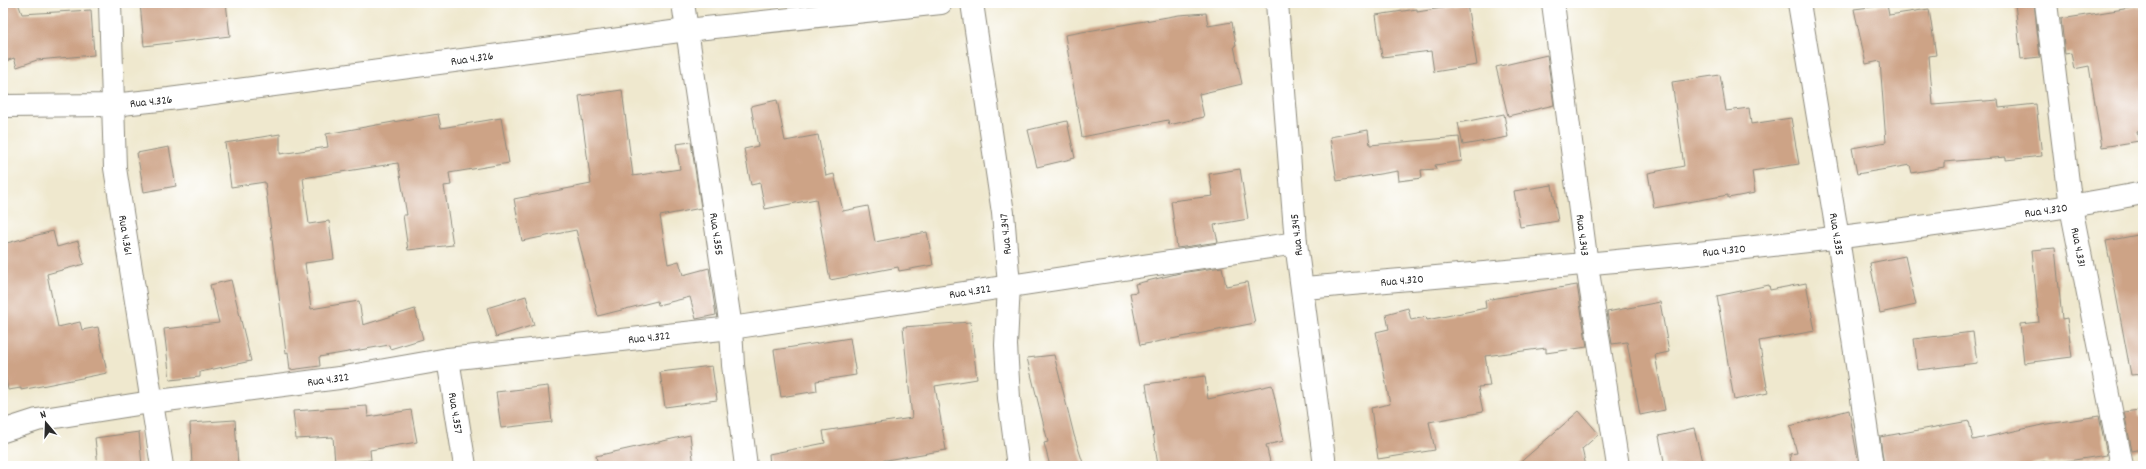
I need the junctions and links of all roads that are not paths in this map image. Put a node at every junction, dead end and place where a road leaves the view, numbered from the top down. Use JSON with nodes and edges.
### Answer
{"nodes":[{"id":1,"x":110,"y":3,"type":"edge"},
{"id":2,"x":683,"y":3,"type":"edge"},
{"id":3,"x":941,"y":3,"type":"edge"},
{"id":4,"x":972,"y":3,"type":"edge"},
{"id":5,"x":1277,"y":3,"type":"edge"},
{"id":6,"x":1553,"y":3,"type":"edge"},
{"id":7,"x":1799,"y":3,"type":"edge"},
{"id":8,"x":2046,"y":3,"type":"edge"},
{"id":9,"x":687,"y":30,"type":"junction"},
{"id":10,"x":112,"y":105,"type":"junction"},
{"id":11,"x":3,"y":106,"type":"edge"},
{"id":12,"x":2143,"y":193,"type":"edge"},
{"id":13,"x":2071,"y":207,"type":"junction"},
{"id":14,"x":1838,"y":238,"type":"junction"},
{"id":15,"x":1296,"y":243,"type":"junction"},
{"id":16,"x":1587,"y":264,"type":"junction"},
{"id":17,"x":1009,"y":285,"type":"junction"},
{"id":18,"x":1304,"y":288,"type":"junction"},
{"id":19,"x":731,"y":328,"type":"junction"},
{"id":20,"x":448,"y":359,"type":"junction"},
{"id":21,"x":151,"y":402,"type":"junction"},
{"id":22,"x":3,"y":431,"type":"edge"},
{"id":23,"x":162,"y":466,"type":"edge"},
{"id":24,"x":465,"y":466,"type":"edge"},
{"id":25,"x":746,"y":466,"type":"edge"},
{"id":26,"x":1018,"y":466,"type":"edge"},
{"id":27,"x":1325,"y":466,"type":"edge"},
{"id":28,"x":1618,"y":466,"type":"edge"},
{"id":29,"x":1872,"y":466,"type":"edge"},
{"id":30,"x":2122,"y":466,"type":"edge"}],
"edges":[{"from":1,"to":10,"type":"street","name":"Rua 4.361"},
{"from":2,"to":9,"type":"street","name":"Rua 4.355"},
{"from":3,"to":9,"type":"street","name":"Rua 4.326"},
{"from":4,"to":17,"type":"street","name":"Rua 4.347"},
{"from":5,"to":15,"type":"street","name":"Rua 4.345"},
{"from":6,"to":16,"type":"street","name":"Rua 4.343"},
{"from":7,"to":14,"type":"street","name":"Rua 4.335"},
{"from":8,"to":13,"type":"street","name":"Rua 4.331"},
{"from":9,"to":10,"type":"street","name":"Rua 4.326"},
{"from":9,"to":19,"type":"street","name":"Rua 4.355"},
{"from":10,"to":11,"type":"street","name":"Rua 4.326"},
{"from":10,"to":21,"type":"street","name":"Rua 4.361"},
{"from":12,"to":13,"type":"street","name":"Rua 4.320"},
{"from":13,"to":14,"type":"street","name":"Rua 4.320"},
{"from":13,"to":30,"type":"street","name":"Rua 4.331"},
{"from":14,"to":16,"type":"street","name":"Rua 4.320"},
{"from":14,"to":29,"type":"street","name":"Rua 4.335"},
{"from":15,"to":17,"type":"street","name":"Rua 4.322"},
{"from":15,"to":18,"type":"street","name":"Rua 4.345"},
{"from":16,"to":18,"type":"street","name":"Rua 4.320"},
{"from":16,"to":28,"type":"street","name":"Rua 4.343"},
{"from":17,"to":19,"type":"street","name":"Rua 4.322"},
{"from":17,"to":26,"type":"street","name":"Rua 4.347"},
{"from":18,"to":27,"type":"street","name":"Rua 4.345"},
{"from":19,"to":20,"type":"street","name":"Rua 4.322"},
{"from":19,"to":25,"type":"street","name":"Rua 4.355"},
{"from":20,"to":21,"type":"street","name":"Rua 4.322"},
{"from":20,"to":24,"type":"street","name":"Rua 4.357"},
{"from":21,"to":22,"type":"street","name":"Rua 4.322"},
{"from":21,"to":23,"type":"street","name":"Rua 4.361"}]}
